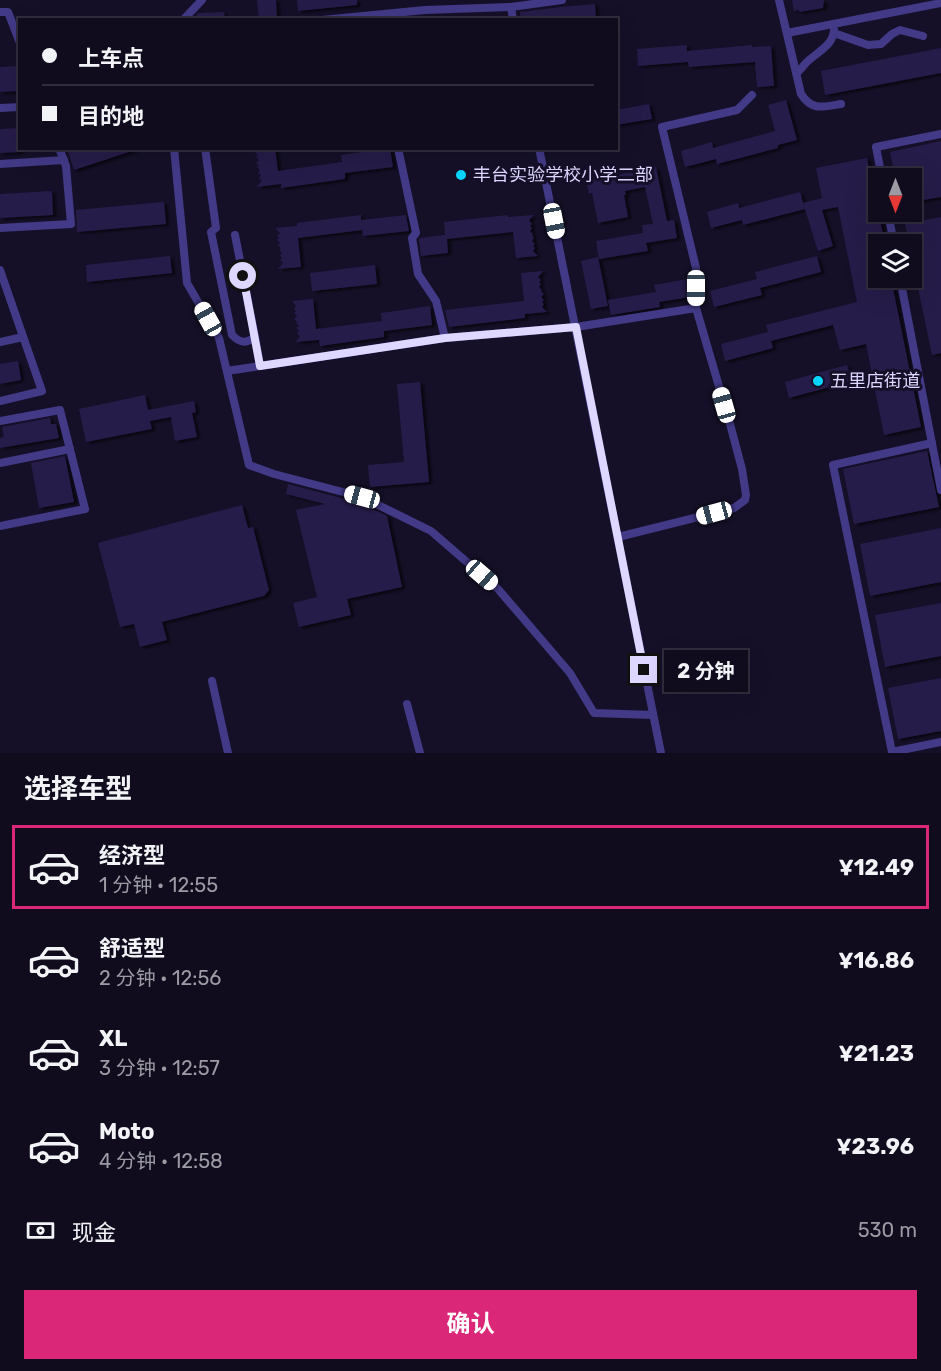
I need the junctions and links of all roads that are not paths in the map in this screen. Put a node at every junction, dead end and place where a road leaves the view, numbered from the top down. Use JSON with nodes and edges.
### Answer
{"nodes":[{"id":1,"x":202,"y":0,"type":"edge"},
{"id":2,"x":562,"y":0,"type":"edge"},
{"id":3,"x":779,"y":0,"type":"edge"},
{"id":4,"x":941,"y":3,"type":"edge"},
{"id":5,"x":511,"y":7,"type":"junction"},
{"id":6,"x":0,"y":12,"type":"edge"},
{"id":7,"x":185,"y":18,"type":"edge"},
{"id":8,"x":342,"y":18,"type":"edge"},
{"id":9,"x":513,"y":18,"type":"edge"},
{"id":10,"x":834,"y":23,"type":"junction"},
{"id":11,"x":787,"y":33,"type":"junction"},
{"id":12,"x":834,"y":33,"type":"junction"},
{"id":13,"x":923,"y":36,"type":"dead end"},
{"id":14,"x":18,"y":38,"type":"edge"},
{"id":15,"x":796,"y":73,"type":"junction"},
{"id":16,"x":752,"y":95,"type":"dead end"},
{"id":17,"x":841,"y":104,"type":"dead end"},
{"id":18,"x":18,"y":107,"type":"edge"},
{"id":19,"x":0,"y":108,"type":"edge"},
{"id":20,"x":941,"y":134,"type":"edge"},
{"id":21,"x":60,"y":150,"type":"edge"},
{"id":22,"x":174,"y":150,"type":"edge"},
{"id":23,"x":205,"y":150,"type":"edge"},
{"id":24,"x":398,"y":150,"type":"edge"},
{"id":25,"x":539,"y":150,"type":"edge"},
{"id":26,"x":64,"y":160,"type":"junction"},
{"id":27,"x":0,"y":164,"type":"edge"},
{"id":28,"x":880,"y":168,"type":"edge"},
{"id":29,"x":0,"y":228,"type":"edge"},
{"id":30,"x":235,"y":235,"type":"dead end"},
{"id":31,"x":0,"y":270,"type":"edge"},
{"id":32,"x":902,"y":288,"type":"edge"},
{"id":33,"x":696,"y":308,"type":"junction"},
{"id":34,"x":576,"y":327,"type":"junction"},
{"id":35,"x":23,"y":337,"type":"junction"},
{"id":36,"x":255,"y":337,"type":"junction"},
{"id":37,"x":445,"y":338,"type":"junction"},
{"id":38,"x":0,"y":342,"type":"edge"},
{"id":39,"x":260,"y":366,"type":"junction"},
{"id":40,"x":227,"y":371,"type":"junction"},
{"id":41,"x":0,"y":401,"type":"edge"},
{"id":42,"x":0,"y":421,"type":"edge"},
{"id":43,"x":932,"y":443,"type":"junction"},
{"id":44,"x":70,"y":449,"type":"junction"},
{"id":45,"x":0,"y":463,"type":"edge"},
{"id":46,"x":941,"y":490,"type":"edge"},
{"id":47,"x":0,"y":526,"type":"edge"},
{"id":48,"x":618,"y":537,"type":"junction"},
{"id":49,"x":212,"y":681,"type":"dead end"},
{"id":50,"x":407,"y":704,"type":"dead end"},
{"id":51,"x":653,"y":714,"type":"junction"},
{"id":52,"x":941,"y":742,"type":"edge"},
{"id":53,"x":228,"y":753,"type":"edge"},
{"id":54,"x":420,"y":753,"type":"edge"},
{"id":55,"x":661,"y":753,"type":"edge"}],
"edges":[{"from":1,"to":7,"type":"street"},
{"from":2,"to":5,"type":"street"},
{"from":3,"to":11,"type":"street"},
{"from":4,"to":10,"type":"street"},
{"from":5,"to":8,"type":"street"},
{"from":5,"to":9,"type":"street"},
{"from":6,"to":14,"type":"street"},
{"from":10,"to":11,"type":"street"},
{"from":10,"to":12,"type":"street"},
{"from":11,"to":15,"type":"street"},
{"from":12,"to":13,"type":"street"},
{"from":12,"to":15,"type":"street"},
{"from":15,"to":17,"type":"street"},
{"from":16,"to":33,"type":"street"},
{"from":18,"to":19,"type":"street"},
{"from":20,"to":28,"type":"street"},
{"from":21,"to":26,"type":"street"},
{"from":22,"to":40,"type":"street"},
{"from":23,"to":36,"type":"street"},
{"from":24,"to":37,"type":"street"},
{"from":25,"to":34,"type":"street"},
{"from":26,"to":27,"type":"street"},
{"from":26,"to":29,"type":"street"},
{"from":30,"to":36,"type":"street"},
{"from":31,"to":35,"type":"street"},
{"from":32,"to":43,"type":"street"},
{"from":33,"to":34,"type":"street"},
{"from":33,"to":48,"type":"street"},
{"from":34,"to":37,"type":"street"},
{"from":34,"to":48,"type":"street"},
{"from":35,"to":38,"type":"street"},
{"from":35,"to":41,"type":"street"},
{"from":36,"to":39,"type":"street"},
{"from":37,"to":39,"type":"street"},
{"from":39,"to":40,"type":"street"},
{"from":40,"to":51,"type":"street"},
{"from":42,"to":44,"type":"street"},
{"from":43,"to":46,"type":"street"},
{"from":43,"to":52,"type":"street"},
{"from":44,"to":45,"type":"street"},
{"from":44,"to":47,"type":"street"},
{"from":48,"to":51,"type":"street"},
{"from":49,"to":53,"type":"street"},
{"from":50,"to":54,"type":"street"},
{"from":51,"to":55,"type":"street"}]}
